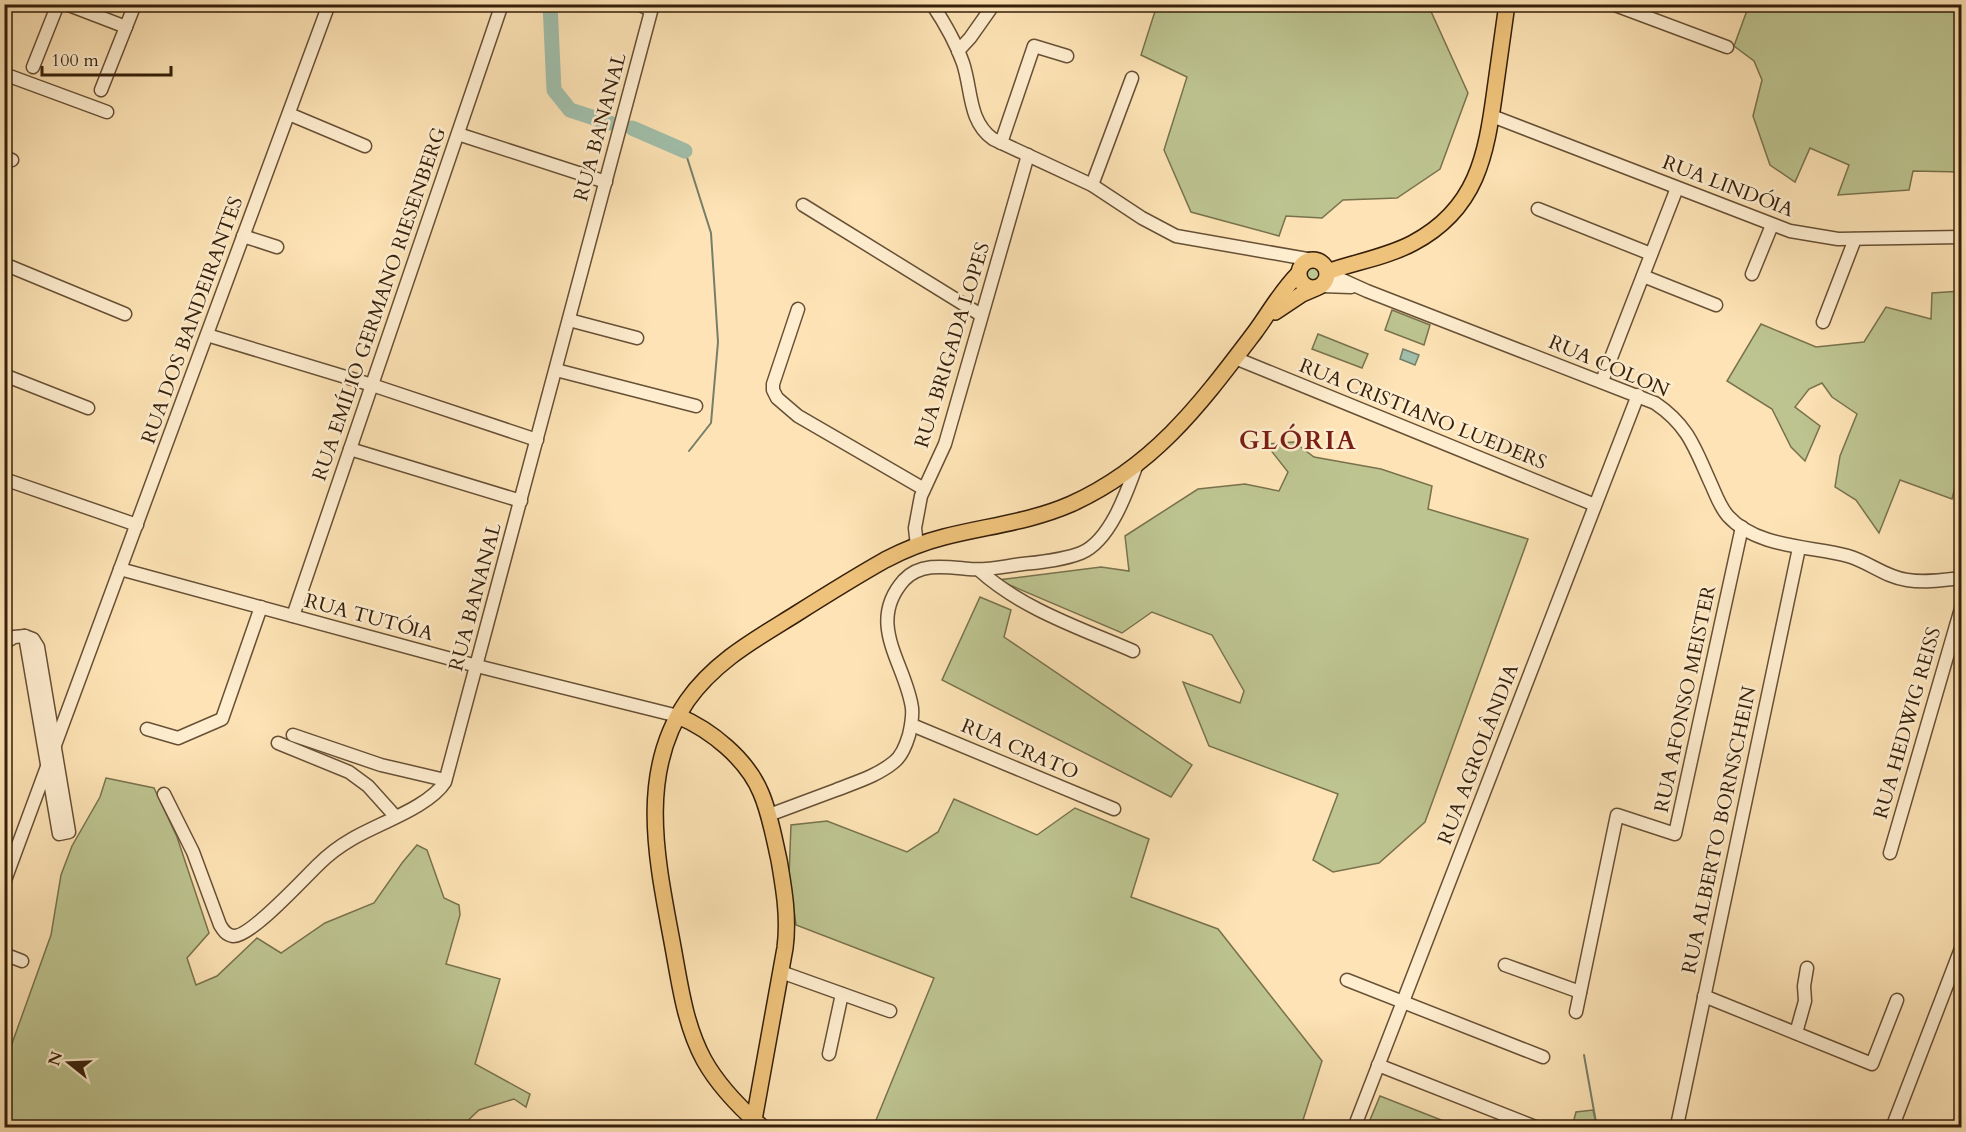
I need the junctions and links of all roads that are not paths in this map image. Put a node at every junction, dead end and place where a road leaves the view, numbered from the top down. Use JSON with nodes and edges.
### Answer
{"nodes":[{"id":1,"x":58,"y":4,"type":"edge"},
{"id":2,"x":66,"y":4,"type":"edge"},
{"id":3,"x":135,"y":4,"type":"edge"},
{"id":4,"x":329,"y":4,"type":"edge"},
{"id":5,"x":502,"y":4,"type":"edge"},
{"id":6,"x":638,"y":4,"type":"edge"},
{"id":7,"x":932,"y":4,"type":"edge"},
{"id":8,"x":994,"y":4,"type":"edge"},
{"id":9,"x":1507,"y":4,"type":"edge"},
{"id":10,"x":1612,"y":4,"type":"edge"},
{"id":11,"x":652,"y":7,"type":"edge"},
{"id":12,"x":126,"y":27,"type":"junction"},
{"id":13,"x":1727,"y":46,"type":"dead end"},
{"id":14,"x":958,"y":51,"type":"junction"},
{"id":15,"x":1067,"y":56,"type":"dead end"},
{"id":16,"x":33,"y":67,"type":"dead end"},
{"id":17,"x":4,"y":74,"type":"edge"},
{"id":18,"x":1132,"y":78,"type":"dead end"},
{"id":19,"x":101,"y":90,"type":"dead end"},
{"id":20,"x":107,"y":112,"type":"dead end"},
{"id":21,"x":288,"y":114,"type":"junction"},
{"id":22,"x":1492,"y":116,"type":"junction"},
{"id":23,"x":458,"y":134,"type":"junction"},
{"id":24,"x":1001,"y":143,"type":"junction"},
{"id":25,"x":366,"y":146,"type":"dead end"},
{"id":26,"x":1028,"y":155,"type":"junction"},
{"id":27,"x":606,"y":182,"type":"junction"},
{"id":28,"x":1092,"y":185,"type":"junction"},
{"id":29,"x":1677,"y":188,"type":"junction"},
{"id":30,"x":803,"y":205,"type":"dead end"},
{"id":31,"x":1538,"y":209,"type":"dead end"},
{"id":32,"x":1772,"y":225,"type":"junction"},
{"id":33,"x":243,"y":236,"type":"junction"},
{"id":34,"x":1962,"y":237,"type":"edge"},
{"id":35,"x":1855,"y":239,"type":"junction"},
{"id":36,"x":276,"y":247,"type":"dead end"},
{"id":37,"x":1270,"y":252,"type":"junction"},
{"id":38,"x":1651,"y":254,"type":"junction"},
{"id":39,"x":4,"y":264,"type":"edge"},
{"id":40,"x":1298,"y":273,"type":"junction"},
{"id":41,"x":1320,"y":273,"type":"junction"},
{"id":42,"x":1752,"y":274,"type":"dead end"},
{"id":43,"x":1643,"y":276,"type":"junction"},
{"id":44,"x":1716,"y":305,"type":"dead end"},
{"id":45,"x":798,"y":309,"type":"dead end"},
{"id":46,"x":125,"y":314,"type":"dead end"},
{"id":47,"x":981,"y":315,"type":"junction"},
{"id":48,"x":1265,"y":319,"type":"junction"},
{"id":49,"x":569,"y":321,"type":"junction"},
{"id":50,"x":1823,"y":322,"type":"dead end"},
{"id":51,"x":207,"y":335,"type":"junction"},
{"id":52,"x":637,"y":338,"type":"dead end"},
{"id":53,"x":1235,"y":358,"type":"junction"},
{"id":54,"x":556,"y":370,"type":"junction"},
{"id":55,"x":4,"y":375,"type":"edge"},
{"id":56,"x":1602,"y":381,"type":"junction"},
{"id":57,"x":372,"y":385,"type":"junction"},
{"id":58,"x":1638,"y":395,"type":"junction"},
{"id":59,"x":696,"y":406,"type":"dead end"},
{"id":60,"x":88,"y":408,"type":"dead end"},
{"id":61,"x":537,"y":440,"type":"junction"},
{"id":62,"x":350,"y":449,"type":"junction"},
{"id":63,"x":1137,"y":464,"type":"junction"},
{"id":64,"x":4,"y":478,"type":"edge"},
{"id":65,"x":924,"y":489,"type":"junction"},
{"id":66,"x":521,"y":501,"type":"junction"},
{"id":67,"x":1595,"y":505,"type":"junction"},
{"id":68,"x":137,"y":525,"type":"junction"},
{"id":69,"x":1742,"y":527,"type":"junction"},
{"id":70,"x":917,"y":546,"type":"junction"},
{"id":71,"x":1799,"y":548,"type":"junction"},
{"id":72,"x":120,"y":569,"type":"junction"},
{"id":73,"x":979,"y":570,"type":"junction"},
{"id":74,"x":1962,"y":578,"type":"edge"},
{"id":75,"x":1962,"y":605,"type":"edge"},
{"id":76,"x":261,"y":607,"type":"junction"},
{"id":77,"x":293,"y":616,"type":"junction"},
{"id":78,"x":25,"y":636,"type":"junction"},
{"id":79,"x":4,"y":643,"type":"edge"},
{"id":80,"x":1133,"y":651,"type":"dead end"},
{"id":81,"x":477,"y":666,"type":"junction"},
{"id":82,"x":678,"y":716,"type":"junction"},
{"id":83,"x":912,"y":725,"type":"junction"},
{"id":84,"x":147,"y":729,"type":"dead end"},
{"id":85,"x":293,"y":735,"type":"dead end"},
{"id":86,"x":278,"y":743,"type":"dead end"},
{"id":87,"x":55,"y":746,"type":"junction"},
{"id":88,"x":48,"y":766,"type":"junction"},
{"id":89,"x":445,"y":780,"type":"junction"},
{"id":90,"x":164,"y":794,"type":"dead end"},
{"id":91,"x":1114,"y":809,"type":"dead end"},
{"id":92,"x":769,"y":815,"type":"junction"},
{"id":93,"x":395,"y":816,"type":"junction"},
{"id":94,"x":1890,"y":853,"type":"dead end"},
{"id":95,"x":4,"y":883,"type":"edge"},
{"id":96,"x":1962,"y":946,"type":"edge"},
{"id":97,"x":4,"y":954,"type":"edge"},
{"id":98,"x":22,"y":961,"type":"dead end"},
{"id":99,"x":1505,"y":965,"type":"dead end"},
{"id":100,"x":1807,"y":968,"type":"dead end"},
{"id":101,"x":781,"y":972,"type":"junction"},
{"id":102,"x":1347,"y":980,"type":"dead end"},
{"id":103,"x":1580,"y":992,"type":"junction"},
{"id":104,"x":842,"y":994,"type":"junction"},
{"id":105,"x":1704,"y":996,"type":"junction"},
{"id":106,"x":1897,"y":1000,"type":"dead end"},
{"id":107,"x":1403,"y":1002,"type":"junction"},
{"id":108,"x":890,"y":1011,"type":"dead end"},
{"id":109,"x":1576,"y":1012,"type":"dead end"},
{"id":110,"x":1796,"y":1033,"type":"junction"},
{"id":111,"x":830,"y":1054,"type":"dead end"},
{"id":112,"x":1543,"y":1057,"type":"dead end"},
{"id":113,"x":1378,"y":1065,"type":"junction"},
{"id":114,"x":1678,"y":1121,"type":"dead end"},
{"id":115,"x":759,"y":1124,"type":"edge"},
{"id":116,"x":1354,"y":1128,"type":"edge"},
{"id":117,"x":1538,"y":1128,"type":"edge"},
{"id":118,"x":1892,"y":1128,"type":"edge"}],
"edges":[{"from":1,"to":16,"type":"street"},
{"from":2,"to":12,"type":"street"},
{"from":3,"to":12,"type":"street"},
{"from":4,"to":21,"type":"street","name":"RUA DOS BANDEIRANTES"},
{"from":5,"to":23,"type":"street","name":"RUA EMÍLIO GERMANO RIESENBERG"},
{"from":6,"to":11,"type":"street"},
{"from":7,"to":14,"type":"street","name":"RUA COLON"},
{"from":8,"to":14,"type":"street"},
{"from":9,"to":22,"type":"main road"},
{"from":10,"to":13,"type":"street"},
{"from":11,"to":27,"type":"street","name":"RUA BANANAL"},
{"from":12,"to":19,"type":"street"},
{"from":14,"to":24,"type":"street","name":"RUA COLON"},
{"from":15,"to":24,"type":"street"},
{"from":17,"to":20,"type":"street"},
{"from":18,"to":28,"type":"street"},
{"from":21,"to":25,"type":"street"},
{"from":21,"to":33,"type":"street","name":"RUA DOS BANDEIRANTES"},
{"from":22,"to":29,"type":"street","name":"RUA LINDÓIA"},
{"from":22,"to":41,"type":"main road"},
{"from":23,"to":27,"type":"street"},
{"from":23,"to":57,"type":"street","name":"RUA EMÍLIO GERMANO RIESENBERG"},
{"from":24,"to":26,"type":"street","name":"RUA COLON"},
{"from":26,"to":28,"type":"street","name":"RUA COLON"},
{"from":26,"to":47,"type":"street","name":"RUA BRIGADA LOPES"},
{"from":27,"to":49,"type":"street","name":"RUA BANANAL"},
{"from":28,"to":37,"type":"street","name":"RUA COLON"},
{"from":29,"to":32,"type":"street","name":"RUA LINDÓIA"},
{"from":29,"to":38,"type":"street"},
{"from":30,"to":47,"type":"street"},
{"from":31,"to":38,"type":"street"},
{"from":32,"to":35,"type":"street","name":"RUA LINDÓIA"},
{"from":32,"to":42,"type":"street"},
{"from":33,"to":36,"type":"street"},
{"from":33,"to":51,"type":"street","name":"RUA DOS BANDEIRANTES"},
{"from":34,"to":35,"type":"street","name":"RUA LINDÓIA"},
{"from":35,"to":50,"type":"street"},
{"from":37,"to":40,"type":"street"},
{"from":37,"to":41,"type":"street","name":"RUA COLON"},
{"from":38,"to":43,"type":"street"},
{"from":39,"to":46,"type":"street"},
{"from":40,"to":41,"type":"main road"},
{"from":40,"to":41,"type":"main road"},
{"from":40,"to":48,"type":"main road"},
{"from":41,"to":48,"type":"main road"},
{"from":41,"to":56,"type":"street","name":"RUA COLON"},
{"from":43,"to":44,"type":"street"},
{"from":43,"to":56,"type":"street"},
{"from":45,"to":65,"type":"street"},
{"from":47,"to":65,"type":"street","name":"RUA BRIGADA LOPES"},
{"from":48,"to":53,"type":"main road"},
{"from":49,"to":52,"type":"street"},
{"from":49,"to":54,"type":"street","name":"RUA BANANAL"},
{"from":51,"to":57,"type":"street"},
{"from":51,"to":68,"type":"street","name":"RUA DOS BANDEIRANTES"},
{"from":53,"to":63,"type":"main road"},
{"from":53,"to":67,"type":"street","name":"RUA CRISTIANO LUEDERS"},
{"from":54,"to":59,"type":"street"},
{"from":54,"to":61,"type":"street","name":"RUA BANANAL"},
{"from":55,"to":60,"type":"street"},
{"from":56,"to":58,"type":"street","name":"RUA COLON"},
{"from":57,"to":61,"type":"street"},
{"from":57,"to":62,"type":"street","name":"RUA EMÍLIO GERMANO RIESENBERG"},
{"from":58,"to":67,"type":"street","name":"RUA AGROLÂNDIA"},
{"from":58,"to":69,"type":"street","name":"RUA COLON"},
{"from":61,"to":66,"type":"street","name":"RUA BANANAL"},
{"from":62,"to":66,"type":"street"},
{"from":62,"to":77,"type":"street","name":"RUA EMÍLIO GERMANO RIESENBERG"},
{"from":63,"to":70,"type":"main road"},
{"from":63,"to":73,"type":"street"},
{"from":64,"to":68,"type":"street"},
{"from":65,"to":70,"type":"street","name":"RUA BRIGADA LOPES"},
{"from":66,"to":81,"type":"street","name":"RUA BANANAL"},
{"from":67,"to":107,"type":"street","name":"RUA AGROLÂNDIA"},
{"from":68,"to":72,"type":"street","name":"RUA DOS BANDEIRANTES"},
{"from":69,"to":71,"type":"street","name":"RUA COLON"},
{"from":69,"to":103,"type":"street","name":"RUA AFONSO MEISTER"},
{"from":70,"to":82,"type":"main road"},
{"from":71,"to":74,"type":"street","name":"RUA COLON"},
{"from":71,"to":105,"type":"street","name":"RUA ALBERTO BORNSCHEIN"},
{"from":72,"to":76,"type":"street","name":"RUA TUTÓIA"},
{"from":72,"to":87,"type":"street","name":"RUA DOS BANDEIRANTES"},
{"from":73,"to":80,"type":"street"},
{"from":73,"to":83,"type":"street"},
{"from":75,"to":94,"type":"street","name":"RUA HEDWIG REISS"},
{"from":76,"to":77,"type":"street","name":"RUA TUTÓIA"},
{"from":76,"to":84,"type":"street"},
{"from":77,"to":81,"type":"street","name":"RUA TUTÓIA"},
{"from":78,"to":79,"type":"street"},
{"from":78,"to":87,"type":"street"},
{"from":78,"to":88,"type":"street"},
{"from":81,"to":82,"type":"street","name":"RUA TUTÓIA"},
{"from":81,"to":89,"type":"street","name":"RUA BANANAL"},
{"from":82,"to":92,"type":"main road"},
{"from":82,"to":115,"type":"main road"},
{"from":83,"to":91,"type":"street","name":"RUA CRATO"},
{"from":83,"to":92,"type":"street"},
{"from":85,"to":89,"type":"street"},
{"from":86,"to":93,"type":"street"},
{"from":87,"to":88,"type":"street","name":"RUA DOS BANDEIRANTES"},
{"from":87,"to":88,"type":"street"},
{"from":88,"to":95,"type":"street","name":"RUA DOS BANDEIRANTES"},
{"from":89,"to":93,"type":"street"},
{"from":90,"to":93,"type":"street"},
{"from":92,"to":101,"type":"main road"},
{"from":96,"to":118,"type":"street"},
{"from":97,"to":98,"type":"street"},
{"from":99,"to":103,"type":"street"},
{"from":100,"to":110,"type":"street"},
{"from":101,"to":104,"type":"street"},
{"from":101,"to":115,"type":"main road"},
{"from":102,"to":107,"type":"street"},
{"from":103,"to":109,"type":"street","name":"RUA AFONSO MEISTER"},
{"from":104,"to":108,"type":"street"},
{"from":104,"to":111,"type":"street"},
{"from":105,"to":110,"type":"street"},
{"from":105,"to":114,"type":"street","name":"RUA ALBERTO BORNSCHEIN"},
{"from":106,"to":110,"type":"street"},
{"from":107,"to":112,"type":"street"},
{"from":107,"to":113,"type":"street","name":"RUA AGROLÂNDIA"},
{"from":113,"to":116,"type":"street","name":"RUA AGROLÂNDIA"},
{"from":113,"to":117,"type":"street"}]}
